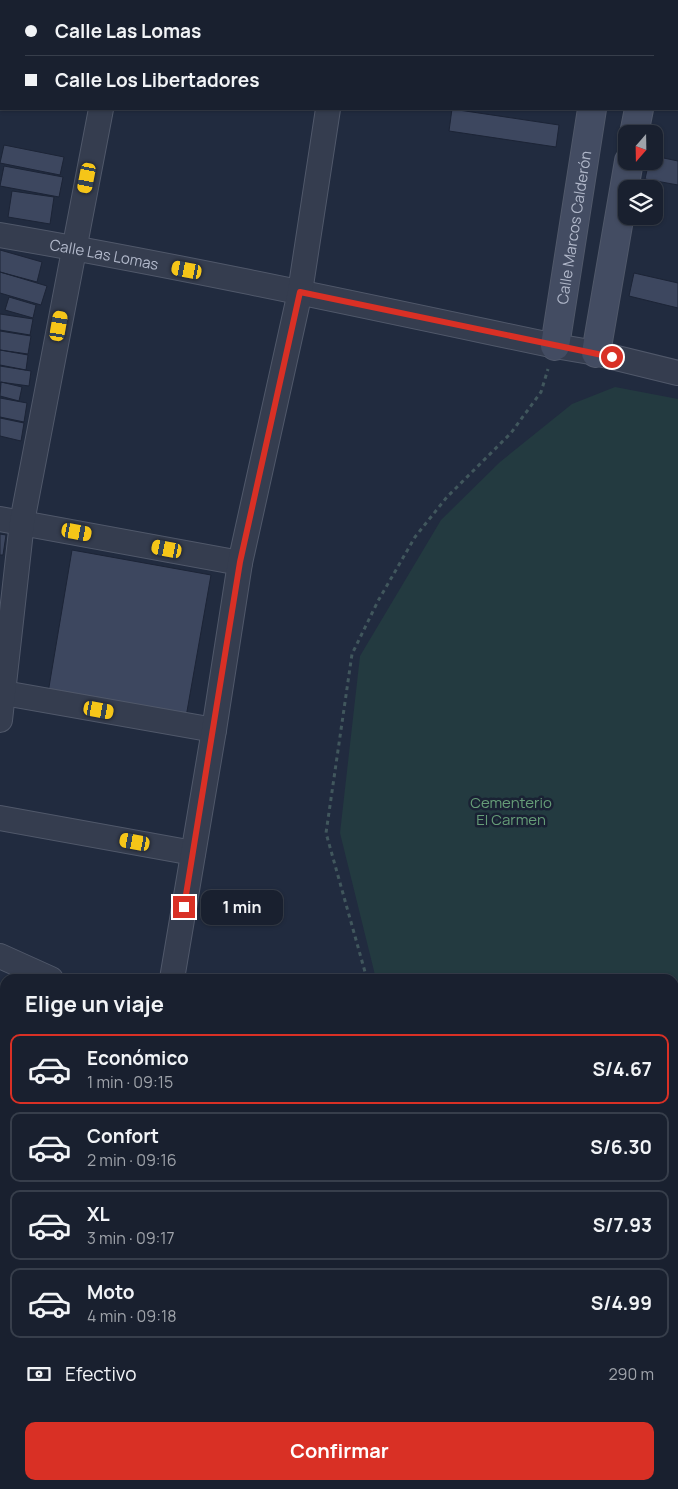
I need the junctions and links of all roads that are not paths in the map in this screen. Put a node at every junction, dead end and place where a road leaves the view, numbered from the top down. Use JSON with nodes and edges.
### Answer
{"nodes":[{"id":1,"x":101,"y":110,"type":"edge"},
{"id":2,"x":328,"y":110,"type":"edge"},
{"id":3,"x":592,"y":110,"type":"edge"},
{"id":4,"x":639,"y":110,"type":"edge"},
{"id":5,"x":636,"y":125,"type":"edge"},
{"id":6,"x":628,"y":170,"type":"edge"},
{"id":7,"x":0,"y":235,"type":"edge"},
{"id":8,"x":73,"y":248,"type":"junction"},
{"id":9,"x":300,"y":292,"type":"junction"},
{"id":10,"x":555,"y":346,"type":"junction"},
{"id":11,"x":596,"y":353,"type":"junction"},
{"id":12,"x":678,"y":373,"type":"edge"},
{"id":13,"x":11,"y":520,"type":"edge"},
{"id":14,"x":240,"y":562,"type":"junction"},
{"id":15,"x":4,"y":693,"type":"junction"},
{"id":16,"x":0,"y":720,"type":"edge"},
{"id":17,"x":214,"y":730,"type":"junction"},
{"id":18,"x":0,"y":818,"type":"edge"},
{"id":19,"x":193,"y":853,"type":"junction"},
{"id":20,"x":0,"y":956,"type":"edge"},
{"id":21,"x":21,"y":972,"type":"edge"},
{"id":22,"x":173,"y":974,"type":"edge"}],
"edges":[{"from":1,"to":8,"type":"street"},
{"from":2,"to":9,"type":"street"},
{"from":3,"to":10,"type":"street","name":"Calle Marcos Calderón"},
{"from":4,"to":5,"type":"street"},
{"from":6,"to":11,"type":"street"},
{"from":7,"to":8,"type":"street","name":"Calle Las Lomas"},
{"from":8,"to":9,"type":"street","name":"Calle Las Lomas"},
{"from":8,"to":13,"type":"street"},
{"from":9,"to":10,"type":"street","name":"Calle Las Lomas"},
{"from":9,"to":14,"type":"street"},
{"from":10,"to":11,"type":"street","name":"Calle Las Lomas"},
{"from":11,"to":12,"type":"street","name":"Calle Las Lomas"},
{"from":13,"to":14,"type":"street"},
{"from":13,"to":15,"type":"street"},
{"from":14,"to":17,"type":"street"},
{"from":15,"to":16,"type":"street"},
{"from":15,"to":17,"type":"street"},
{"from":17,"to":19,"type":"street"},
{"from":18,"to":19,"type":"street"},
{"from":19,"to":22,"type":"street"},
{"from":20,"to":21,"type":"street"}]}
